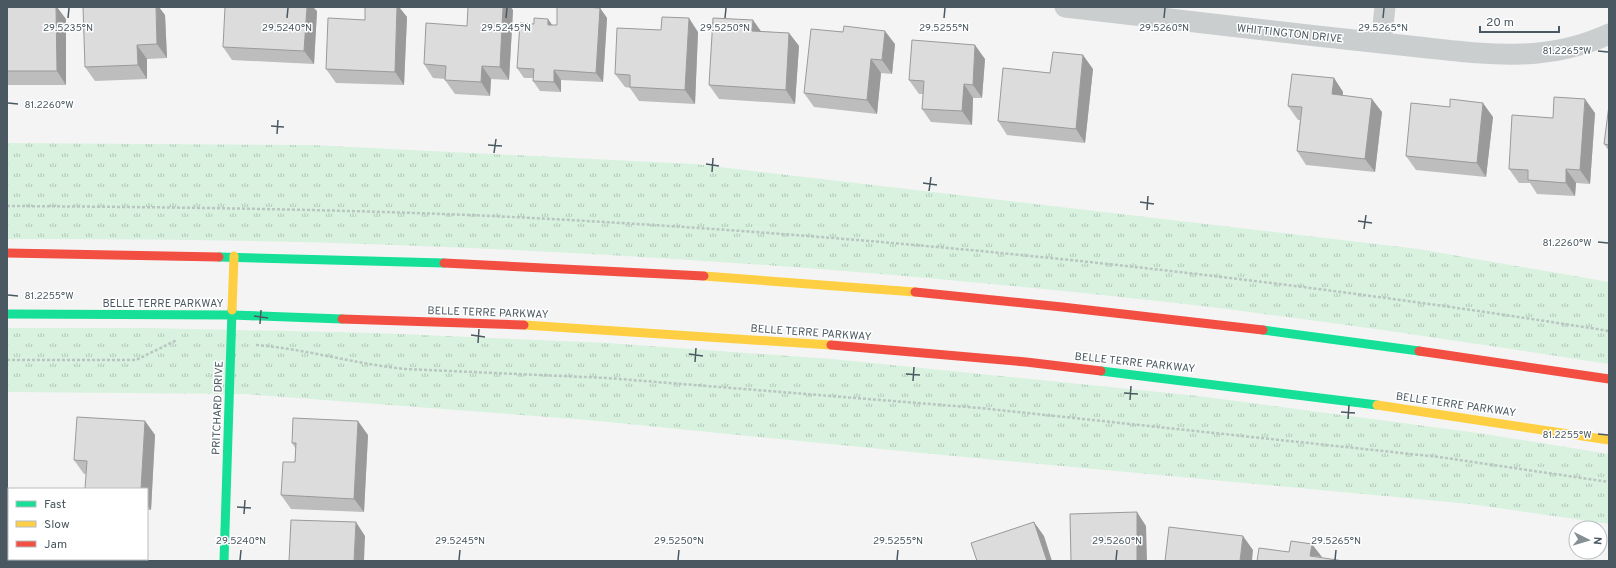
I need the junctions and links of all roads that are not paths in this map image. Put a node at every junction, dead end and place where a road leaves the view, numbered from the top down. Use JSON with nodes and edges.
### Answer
{"nodes":[{"id":1,"x":1065,"y":7,"type":"edge"},
{"id":2,"x":1385,"y":7,"type":"edge"},
{"id":3,"x":1609,"y":34,"type":"edge"},
{"id":4,"x":1381,"y":43,"type":"junction"},
{"id":5,"x":7,"y":254,"type":"edge"},
{"id":6,"x":234,"y":256,"type":"junction"},
{"id":7,"x":7,"y":314,"type":"edge"},
{"id":8,"x":232,"y":315,"type":"junction"},
{"id":9,"x":1609,"y":379,"type":"edge"},
{"id":10,"x":1609,"y":440,"type":"edge"},
{"id":11,"x":224,"y":561,"type":"edge"}],
"edges":[{"from":1,"to":4,"type":"street","name":"WHITTINGTON DRIVE"},
{"from":2,"to":4,"type":"street"},
{"from":3,"to":4,"type":"street","name":"WHITTINGTON DRIVE"},
{"from":5,"to":6,"type":"main road"},
{"from":6,"to":8,"type":"main road","name":"PRITCHARD DRIVE"},
{"from":6,"to":9,"type":"main road"},
{"from":7,"to":8,"type":"main road","name":"BELLE TERRE PARKWAY"},
{"from":8,"to":10,"type":"main road","name":"BELLE TERRE PARKWAY"},
{"from":8,"to":11,"type":"main road","name":"PRITCHARD DRIVE"}]}
